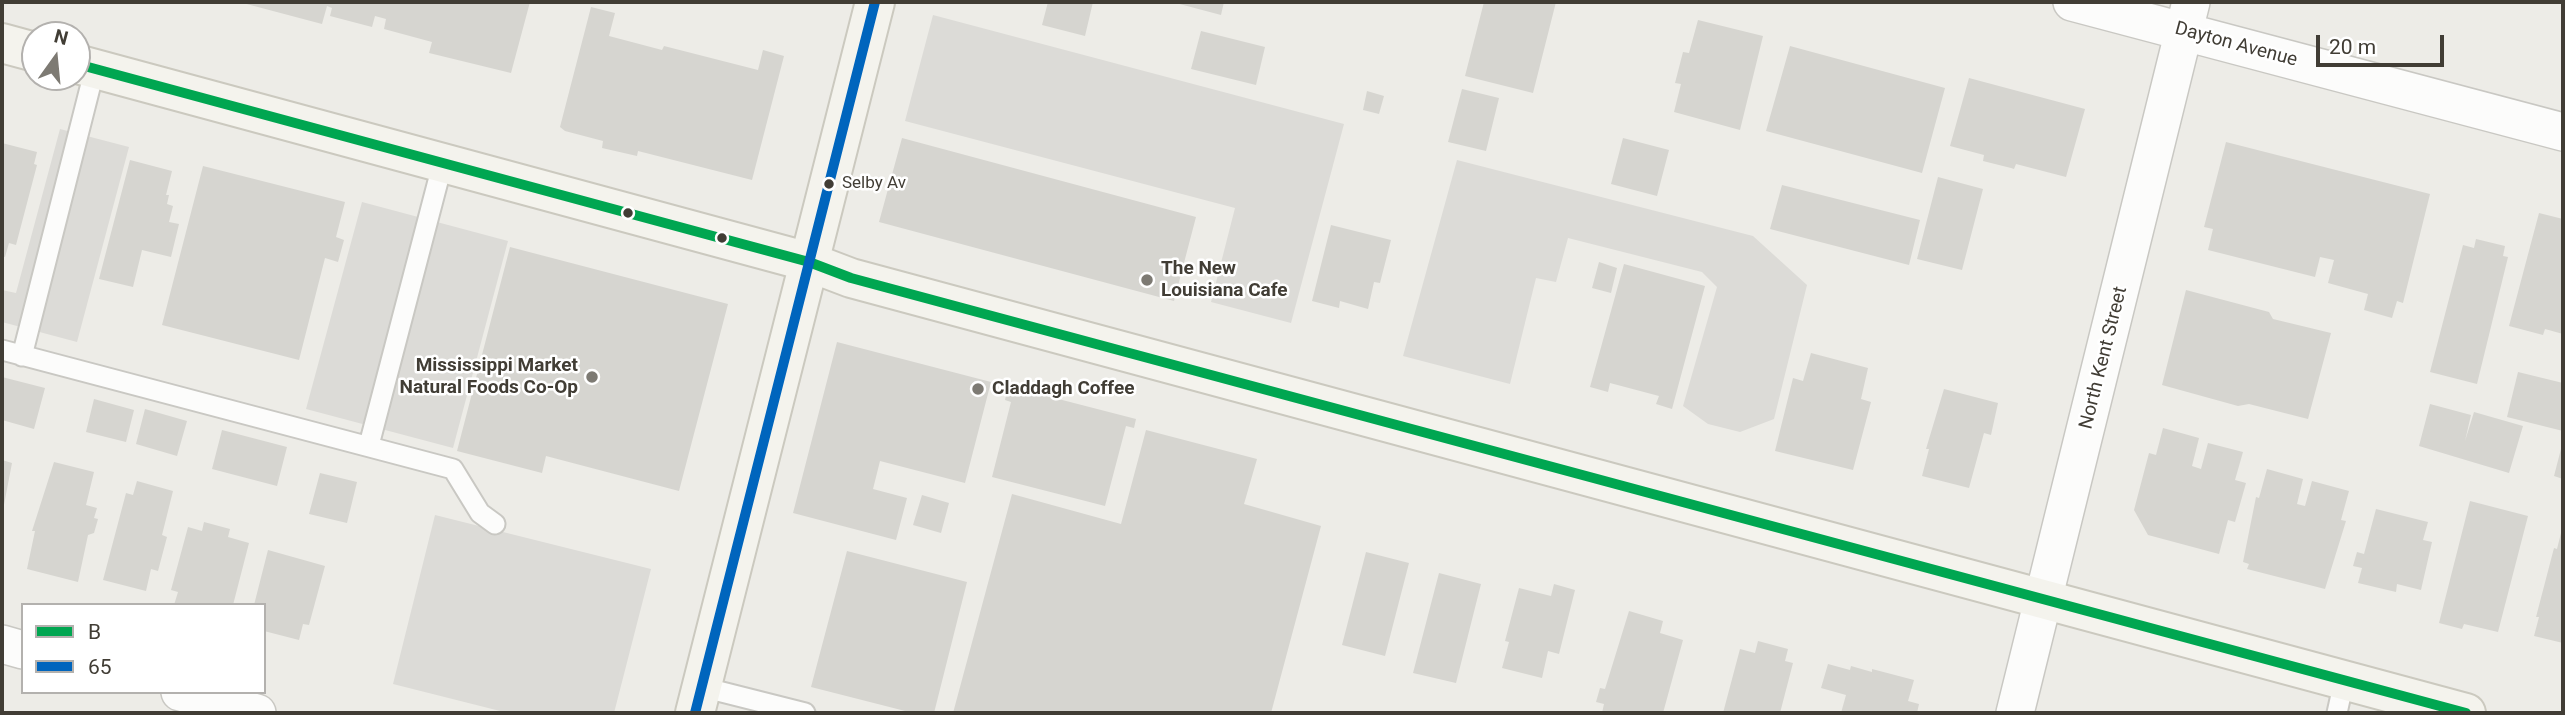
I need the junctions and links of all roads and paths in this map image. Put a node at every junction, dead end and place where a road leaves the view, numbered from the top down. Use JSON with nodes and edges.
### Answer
{"nodes":[{"id":1,"x":875,"y":2,"type":"edge"},
{"id":2,"x":2072,"y":2,"type":"edge"},
{"id":3,"x":2187,"y":17,"type":"edge"},
{"id":4,"x":2,"y":43,"type":"edge"},
{"id":5,"x":21,"y":48,"type":"edge"},
{"id":6,"x":91,"y":67,"type":"edge"},
{"id":7,"x":80,"y":91,"type":"edge"},
{"id":8,"x":2563,"y":132,"type":"edge"},
{"id":9,"x":443,"y":162,"type":"junction"},
{"id":10,"x":809,"y":262,"type":"junction"},
{"id":11,"x":2,"y":350,"type":"edge"},
{"id":12,"x":22,"y":356,"type":"junction"},
{"id":13,"x":369,"y":445,"type":"junction"},
{"id":14,"x":495,"y":524,"type":"dead end"},
{"id":15,"x":2044,"y":600,"type":"junction"},
{"id":16,"x":2,"y":644,"type":"edge"},
{"id":17,"x":21,"y":649,"type":"edge"},
{"id":18,"x":187,"y":694,"type":"edge"},
{"id":19,"x":2341,"y":697,"type":"edge"},
{"id":20,"x":699,"y":700,"type":"edge"},
{"id":21,"x":257,"y":713,"type":"edge"},
{"id":22,"x":805,"y":713,"type":"edge"},
{"id":23,"x":2015,"y":713,"type":"edge"},
{"id":24,"x":2466,"y":713,"type":"edge"}],
"edges":[{"from":1,"to":10,"type":"street"},
{"from":2,"to":3,"type":"street","name":"Dayton Avenue"},
{"from":3,"to":8,"type":"street","name":"Dayton Avenue"},
{"from":3,"to":15,"type":"street","name":"North Kent Street"},
{"from":4,"to":5,"type":"street"},
{"from":6,"to":9,"type":"street"},
{"from":7,"to":12,"type":"lane"},
{"from":9,"to":10,"type":"street"},
{"from":9,"to":13,"type":"lane"},
{"from":10,"to":15,"type":"street"},
{"from":10,"to":20,"type":"street"},
{"from":11,"to":12,"type":"lane"},
{"from":12,"to":13,"type":"lane"},
{"from":13,"to":14,"type":"lane"},
{"from":15,"to":19,"type":"street"},
{"from":15,"to":23,"type":"street","name":"North Kent Street"},
{"from":16,"to":17,"type":"street"},
{"from":18,"to":21,"type":"street"},
{"from":19,"to":24,"type":"street"},
{"from":20,"to":22,"type":"lane"}]}
